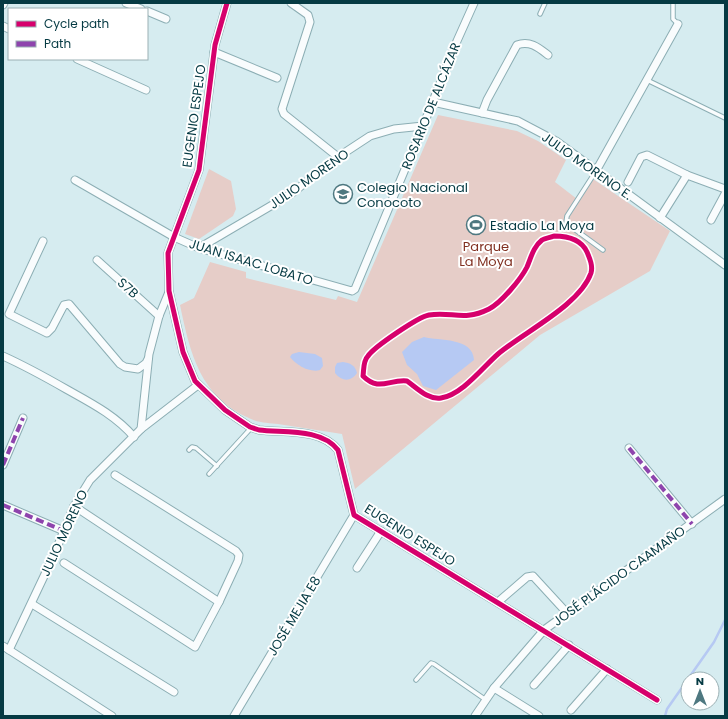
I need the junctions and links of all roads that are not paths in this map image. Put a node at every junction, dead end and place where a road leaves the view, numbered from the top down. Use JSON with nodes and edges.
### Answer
{"nodes":[{"id":1,"x":126,"y":3,"type":"edge"},
{"id":2,"x":227,"y":3,"type":"edge"},
{"id":3,"x":291,"y":3,"type":"edge"},
{"id":4,"x":474,"y":3,"type":"edge"},
{"id":5,"x":545,"y":3,"type":"edge"},
{"id":6,"x":673,"y":3,"type":"edge"},
{"id":7,"x":138,"y":8,"type":"edge"},
{"id":8,"x":148,"y":11,"type":"edge"},
{"id":9,"x":540,"y":14,"type":"dead end"},
{"id":10,"x":166,"y":19,"type":"dead end"},
{"id":11,"x":678,"y":24,"type":"joint"},
{"id":12,"x":214,"y":52,"type":"junction"},
{"id":13,"x":548,"y":55,"type":"dead end"},
{"id":14,"x":79,"y":60,"type":"edge"},
{"id":15,"x":277,"y":78,"type":"dead end"},
{"id":16,"x":646,"y":80,"type":"junction"},
{"id":17,"x":146,"y":90,"type":"dead end"},
{"id":18,"x":433,"y":102,"type":"junction"},
{"id":19,"x":482,"y":113,"type":"junction"},
{"id":20,"x":725,"y":118,"type":"edge"},
{"id":21,"x":423,"y":126,"type":"junction"},
{"id":22,"x":338,"y":157,"type":"junction"},
{"id":23,"x":596,"y":171,"type":"junction"},
{"id":24,"x":687,"y":175,"type":"junction"},
{"id":25,"x":74,"y":180,"type":"dead end"},
{"id":26,"x":628,"y":182,"type":"dead end"},
{"id":27,"x":725,"y":189,"type":"edge"},
{"id":28,"x":725,"y":194,"type":"edge"},
{"id":29,"x":660,"y":218,"type":"junction"},
{"id":30,"x":711,"y":220,"type":"dead end"},
{"id":31,"x":174,"y":237,"type":"junction"},
{"id":32,"x":43,"y":241,"type":"dead end"},
{"id":33,"x":200,"y":248,"type":"junction"},
{"id":34,"x":604,"y":250,"type":"dead end"},
{"id":35,"x":97,"y":260,"type":"dead end"},
{"id":36,"x":725,"y":265,"type":"edge"},
{"id":37,"x":169,"y":291,"type":"junction"},
{"id":38,"x":347,"y":291,"type":"joint"},
{"id":39,"x":159,"y":316,"type":"junction"},
{"id":40,"x":149,"y":354,"type":"junction"},
{"id":41,"x":3,"y":356,"type":"edge"},
{"id":42,"x":198,"y":385,"type":"junction"},
{"id":43,"x":23,"y":418,"type":"dead end"},
{"id":44,"x":252,"y":427,"type":"junction"},
{"id":45,"x":141,"y":429,"type":"junction"},
{"id":46,"x":134,"y":437,"type":"junction"},
{"id":47,"x":629,"y":448,"type":"dead end"},
{"id":48,"x":189,"y":450,"type":"dead end"},
{"id":49,"x":3,"y":465,"type":"edge"},
{"id":50,"x":216,"y":466,"type":"junction"},
{"id":51,"x":209,"y":474,"type":"dead end"},
{"id":52,"x":115,"y":475,"type":"dead end"},
{"id":53,"x":725,"y":499,"type":"edge"},
{"id":54,"x":3,"y":505,"type":"edge"},
{"id":55,"x":74,"y":506,"type":"junction"},
{"id":56,"x":354,"y":515,"type":"junction"},
{"id":57,"x":692,"y":524,"type":"junction"},
{"id":58,"x":64,"y":531,"type":"junction"},
{"id":59,"x":381,"y":531,"type":"junction"},
{"id":60,"x":64,"y":563,"type":"dead end"},
{"id":61,"x":357,"y":568,"type":"dead end"},
{"id":62,"x":219,"y":602,"type":"junction"},
{"id":63,"x":498,"y":602,"type":"junction"},
{"id":64,"x":32,"y":604,"type":"junction"},
{"id":65,"x":567,"y":613,"type":"junction"},
{"id":66,"x":544,"y":630,"type":"junction"},
{"id":67,"x":569,"y":646,"type":"junction"},
{"id":68,"x":6,"y":648,"type":"edge"},
{"id":69,"x":607,"y":669,"type":"junction"},
{"id":70,"x":416,"y":680,"type":"dead end"},
{"id":71,"x":534,"y":685,"type":"dead end"},
{"id":72,"x":494,"y":688,"type":"junction"},
{"id":73,"x":174,"y":692,"type":"dead end"},
{"id":74,"x":486,"y":700,"type":"junction"},
{"id":75,"x":657,"y":700,"type":"dead end"},
{"id":76,"x":571,"y":710,"type":"dead end"},
{"id":77,"x":112,"y":716,"type":"edge"},
{"id":78,"x":234,"y":716,"type":"edge"},
{"id":79,"x":475,"y":716,"type":"edge"},
{"id":80,"x":538,"y":716,"type":"edge"}],
"edges":[{"from":1,"to":7,"type":"street"},
{"from":2,"to":12,"type":"street","name":"EUGENIO ESPEJO"},
{"from":3,"to":22,"type":"street"},
{"from":4,"to":18,"type":"street","name":"ROSARIO DE ALCÁZAR"},
{"from":5,"to":9,"type":"lane"},
{"from":6,"to":11,"type":"lane"},
{"from":8,"to":10,"type":"street"},
{"from":11,"to":16,"type":"street"},
{"from":12,"to":15,"type":"street"},
{"from":12,"to":31,"type":"street","name":"EUGENIO ESPEJO"},
{"from":13,"to":19,"type":"street"},
{"from":14,"to":17,"type":"street"},
{"from":16,"to":20,"type":"lane"},
{"from":16,"to":23,"type":"street"},
{"from":18,"to":19,"type":"street","name":"JULIO MORENO E."},
{"from":18,"to":21,"type":"street","name":"ROSARIO DE ALCÁZAR"},
{"from":19,"to":23,"type":"street","name":"JULIO MORENO E."},
{"from":21,"to":22,"type":"street","name":"JULIO MORENO"},
{"from":21,"to":38,"type":"street","name":"ROSARIO DE ALCÁZAR"},
{"from":22,"to":33,"type":"street","name":"JULIO MORENO"},
{"from":23,"to":29,"type":"street","name":"JULIO MORENO E."},
{"from":23,"to":34,"type":"lane"},
{"from":24,"to":26,"type":"street"},
{"from":24,"to":27,"type":"street"},
{"from":24,"to":29,"type":"street"},
{"from":25,"to":31,"type":"street","name":"JUAN ISAAC LOBATO"},
{"from":28,"to":30,"type":"street"},
{"from":29,"to":36,"type":"street","name":"JULIO MORENO E."},
{"from":31,"to":33,"type":"street","name":"JUAN ISAAC LOBATO"},
{"from":31,"to":37,"type":"street","name":"EUGENIO ESPEJO"},
{"from":32,"to":40,"type":"street"},
{"from":33,"to":38,"type":"street","name":"JUAN ISAAC LOBATO"},
{"from":35,"to":39,"type":"street","name":"S7B"},
{"from":37,"to":39,"type":"street"},
{"from":37,"to":42,"type":"street","name":"EUGENIO ESPEJO"},
{"from":39,"to":40,"type":"street"},
{"from":40,"to":45,"type":"street"},
{"from":41,"to":46,"type":"street"},
{"from":42,"to":44,"type":"street","name":"EUGENIO ESPEJO"},
{"from":42,"to":45,"type":"street","name":"JULIO MORENO"},
{"from":43,"to":49,"type":"street"},
{"from":44,"to":50,"type":"lane"},
{"from":44,"to":56,"type":"street","name":"EUGENIO ESPEJO"},
{"from":45,"to":46,"type":"street","name":"JULIO MORENO"},
{"from":46,"to":55,"type":"street","name":"JULIO MORENO"},
{"from":47,"to":57,"type":"street"},
{"from":48,"to":50,"type":"lane"},
{"from":50,"to":51,"type":"lane"},
{"from":52,"to":62,"type":"street"},
{"from":53,"to":57,"type":"street","name":"JOSÉ PLÁCIDO CAAMAÑO"},
{"from":54,"to":58,"type":"street"},
{"from":55,"to":58,"type":"street","name":"JULIO MORENO"},
{"from":55,"to":62,"type":"street"},
{"from":56,"to":59,"type":"street","name":"EUGENIO ESPEJO"},
{"from":56,"to":78,"type":"street","name":"JOSÉ MEJIA E8"},
{"from":57,"to":65,"type":"street","name":"JOSÉ PLÁCIDO CAAMAÑO"},
{"from":58,"to":64,"type":"street","name":"JULIO MORENO"},
{"from":59,"to":61,"type":"street"},
{"from":59,"to":63,"type":"street","name":"EUGENIO ESPEJO"},
{"from":60,"to":62,"type":"street"},
{"from":63,"to":65,"type":"street"},
{"from":63,"to":66,"type":"street","name":"EUGENIO ESPEJO"},
{"from":64,"to":68,"type":"street","name":"JULIO MORENO"},
{"from":64,"to":73,"type":"street"},
{"from":65,"to":66,"type":"street","name":"JOSÉ PLÁCIDO CAAMAÑO"},
{"from":66,"to":67,"type":"street","name":"EUGENIO ESPEJO"},
{"from":66,"to":72,"type":"street","name":"JOSÉ PLÁCIDO CAAMAÑO"},
{"from":67,"to":69,"type":"street","name":"EUGENIO ESPEJO"},
{"from":67,"to":71,"type":"street"},
{"from":68,"to":77,"type":"street"},
{"from":69,"to":75,"type":"street","name":"EUGENIO ESPEJO"},
{"from":69,"to":76,"type":"street"},
{"from":70,"to":74,"type":"lane"},
{"from":72,"to":74,"type":"street","name":"JOSÉ PLÁCIDO CAAMAÑO"},
{"from":72,"to":80,"type":"street"},
{"from":74,"to":79,"type":"street","name":"JOSÉ PLÁCIDO CAAMAÑO"}]}
